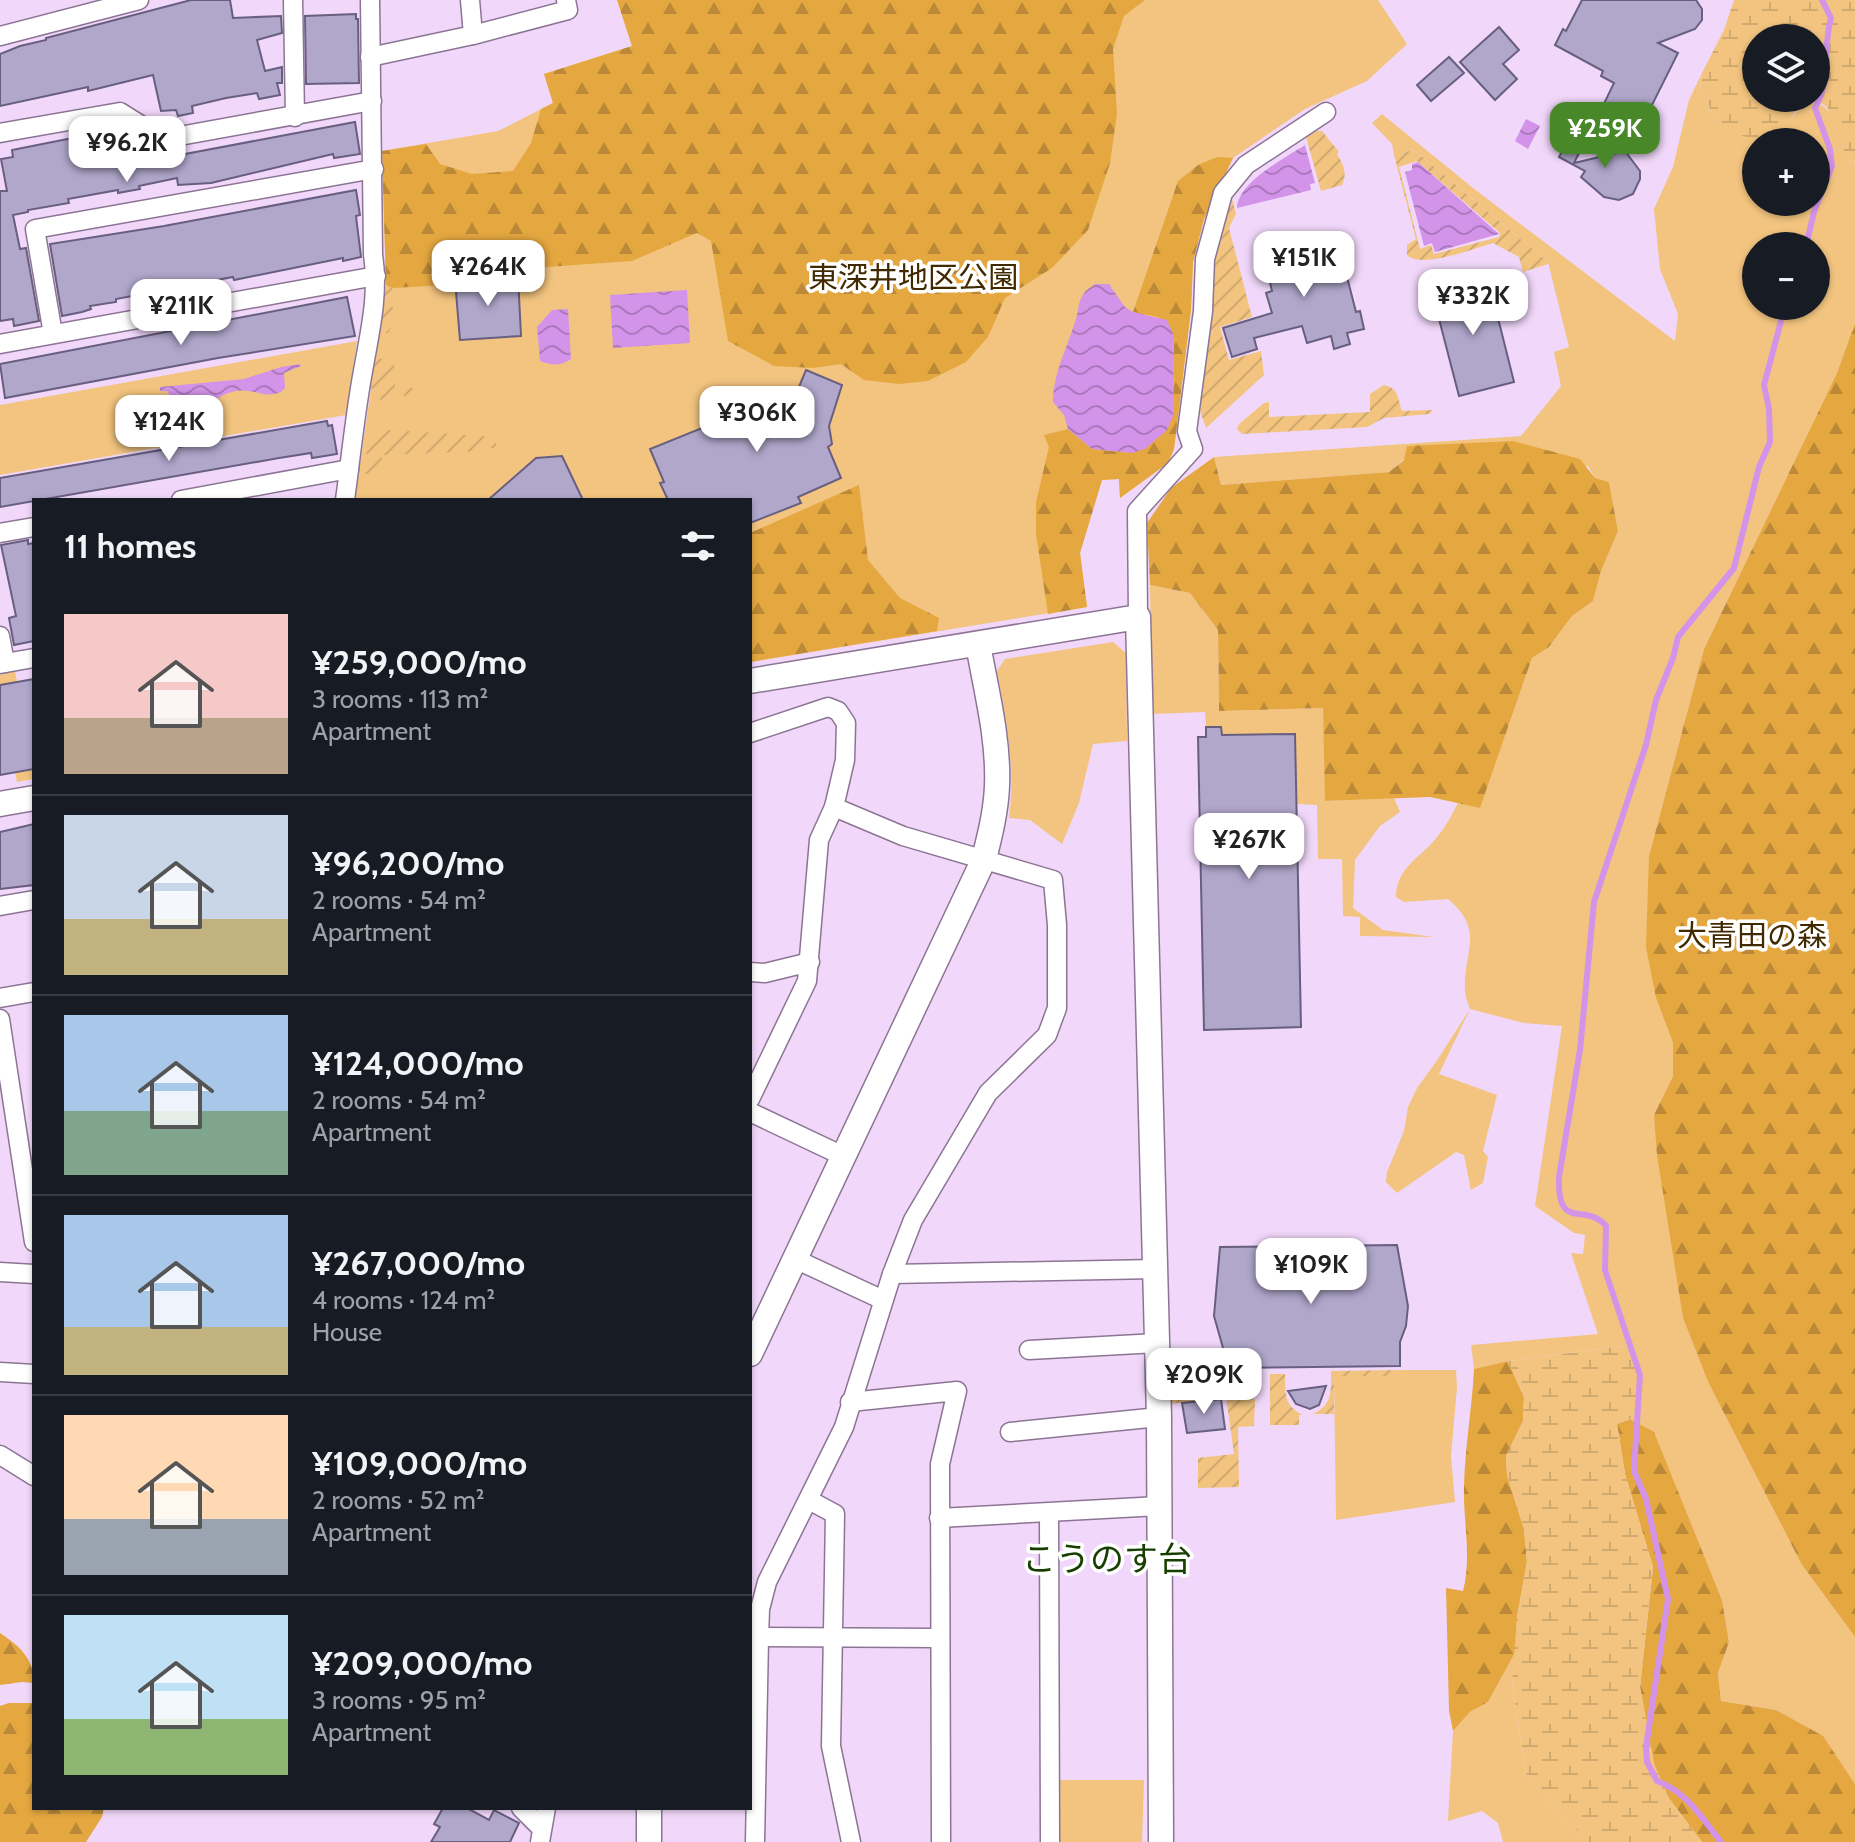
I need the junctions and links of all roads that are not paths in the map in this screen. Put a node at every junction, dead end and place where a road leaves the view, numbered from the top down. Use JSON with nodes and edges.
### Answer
{"nodes":[{"id":1,"x":139,"y":0,"type":"edge"},
{"id":2,"x":293,"y":0,"type":"edge"},
{"id":3,"x":370,"y":0,"type":"edge"},
{"id":4,"x":470,"y":0,"type":"edge"},
{"id":5,"x":566,"y":0,"type":"edge"},
{"id":6,"x":473,"y":35,"type":"junction"},
{"id":7,"x":0,"y":36,"type":"edge"},
{"id":8,"x":370,"y":57,"type":"junction"},
{"id":9,"x":372,"y":101,"type":"junction"},
{"id":10,"x":1326,"y":112,"type":"dead end"},
{"id":11,"x":295,"y":117,"type":"junction"},
{"id":12,"x":0,"y":133,"type":"edge"},
{"id":13,"x":374,"y":169,"type":"junction"},
{"id":14,"x":376,"y":276,"type":"junction"},
{"id":15,"x":53,"y":334,"type":"junction"},
{"id":16,"x":0,"y":344,"type":"edge"},
{"id":17,"x":349,"y":469,"type":"junction"},
{"id":18,"x":192,"y":498,"type":"edge"},
{"id":19,"x":345,"y":498,"type":"edge"},
{"id":20,"x":32,"y":527,"type":"edge"},
{"id":21,"x":0,"y":533,"type":"edge"},
{"id":22,"x":1138,"y":617,"type":"junction"},
{"id":23,"x":0,"y":636,"type":"edge"},
{"id":24,"x":978,"y":644,"type":"junction"},
{"id":25,"x":32,"y":658,"type":"edge"},
{"id":26,"x":3,"y":664,"type":"edge"},
{"id":27,"x":752,"y":681,"type":"edge"},
{"id":28,"x":752,"y":732,"type":"edge"},
{"id":29,"x":32,"y":798,"type":"edge"},
{"id":30,"x":0,"y":804,"type":"edge"},
{"id":31,"x":834,"y":807,"type":"junction"},
{"id":32,"x":984,"y":859,"type":"junction"},
{"id":33,"x":32,"y":900,"type":"edge"},
{"id":34,"x":0,"y":906,"type":"edge"},
{"id":35,"x":810,"y":962,"type":"junction"},
{"id":36,"x":752,"y":972,"type":"edge"},
{"id":37,"x":32,"y":992,"type":"edge"},
{"id":38,"x":0,"y":998,"type":"edge"},
{"id":39,"x":0,"y":1019,"type":"edge"},
{"id":40,"x":752,"y":1095,"type":"edge"},
{"id":41,"x":752,"y":1113,"type":"edge"},
{"id":42,"x":843,"y":1156,"type":"junction"},
{"id":43,"x":32,"y":1229,"type":"edge"},
{"id":44,"x":795,"y":1259,"type":"junction"},
{"id":45,"x":1155,"y":1269,"type":"junction"},
{"id":46,"x":0,"y":1272,"type":"edge"},
{"id":47,"x":32,"y":1274,"type":"edge"},
{"id":48,"x":892,"y":1274,"type":"junction"},
{"id":49,"x":883,"y":1300,"type":"junction"},
{"id":50,"x":1157,"y":1343,"type":"junction"},
{"id":51,"x":752,"y":1350,"type":"edge"},
{"id":52,"x":1029,"y":1350,"type":"dead end"},
{"id":53,"x":0,"y":1372,"type":"edge"},
{"id":54,"x":32,"y":1374,"type":"edge"},
{"id":55,"x":850,"y":1402,"type":"junction"},
{"id":56,"x":1159,"y":1417,"type":"junction"},
{"id":57,"x":1010,"y":1432,"type":"dead end"},
{"id":58,"x":0,"y":1455,"type":"edge"},
{"id":59,"x":32,"y":1475,"type":"edge"},
{"id":60,"x":809,"y":1500,"type":"junction"},
{"id":61,"x":1159,"y":1506,"type":"junction"},
{"id":62,"x":1049,"y":1513,"type":"junction"},
{"id":63,"x":939,"y":1518,"type":"junction"},
{"id":64,"x":833,"y":1635,"type":"junction"},
{"id":65,"x":754,"y":1638,"type":"edge"},
{"id":66,"x":939,"y":1638,"type":"junction"},
{"id":67,"x":522,"y":1810,"type":"edge"},
{"id":68,"x":546,"y":1810,"type":"edge"},
{"id":69,"x":649,"y":1810,"type":"edge"},
{"id":70,"x":541,"y":1836,"type":"edge"},
{"id":71,"x":649,"y":1842,"type":"edge"},
{"id":72,"x":755,"y":1842,"type":"edge"},
{"id":73,"x":851,"y":1842,"type":"edge"},
{"id":74,"x":941,"y":1842,"type":"edge"},
{"id":75,"x":1050,"y":1842,"type":"edge"},
{"id":76,"x":1161,"y":1842,"type":"edge"}],
"edges":[{"from":1,"to":7,"type":"street"},
{"from":2,"to":11,"type":"street"},
{"from":3,"to":8,"type":"street"},
{"from":4,"to":6,"type":"street"},
{"from":5,"to":6,"type":"street"},
{"from":6,"to":8,"type":"street"},
{"from":8,"to":9,"type":"street"},
{"from":9,"to":11,"type":"street"},
{"from":9,"to":13,"type":"street"},
{"from":10,"to":22,"type":"street"},
{"from":11,"to":12,"type":"street"},
{"from":13,"to":14,"type":"street"},
{"from":13,"to":15,"type":"street"},
{"from":14,"to":15,"type":"street"},
{"from":14,"to":17,"type":"street"},
{"from":15,"to":16,"type":"street"},
{"from":17,"to":18,"type":"street"},
{"from":17,"to":19,"type":"street"},
{"from":20,"to":21,"type":"street"},
{"from":22,"to":24,"type":"street"},
{"from":22,"to":45,"type":"street"},
{"from":23,"to":26,"type":"street"},
{"from":24,"to":27,"type":"street"},
{"from":24,"to":32,"type":"street"},
{"from":25,"to":26,"type":"street"},
{"from":28,"to":31,"type":"street"},
{"from":29,"to":30,"type":"street"},
{"from":31,"to":32,"type":"street"},
{"from":31,"to":35,"type":"street"},
{"from":32,"to":42,"type":"street"},
{"from":32,"to":48,"type":"street"},
{"from":33,"to":34,"type":"street"},
{"from":35,"to":36,"type":"street"},
{"from":35,"to":40,"type":"street"},
{"from":37,"to":38,"type":"street"},
{"from":39,"to":43,"type":"street"},
{"from":41,"to":42,"type":"street"},
{"from":42,"to":44,"type":"street"},
{"from":44,"to":49,"type":"street"},
{"from":44,"to":51,"type":"street"},
{"from":45,"to":48,"type":"street"},
{"from":45,"to":50,"type":"street"},
{"from":46,"to":47,"type":"street"},
{"from":48,"to":49,"type":"street"},
{"from":49,"to":55,"type":"street"},
{"from":50,"to":52,"type":"street"},
{"from":50,"to":56,"type":"street"},
{"from":53,"to":54,"type":"street"},
{"from":55,"to":60,"type":"street"},
{"from":55,"to":63,"type":"street"},
{"from":56,"to":57,"type":"street"},
{"from":56,"to":61,"type":"street"},
{"from":58,"to":59,"type":"street"},
{"from":60,"to":64,"type":"street"},
{"from":60,"to":65,"type":"street"},
{"from":61,"to":62,"type":"street"},
{"from":61,"to":76,"type":"street"},
{"from":62,"to":63,"type":"street"},
{"from":62,"to":75,"type":"street"},
{"from":63,"to":66,"type":"street"},
{"from":64,"to":65,"type":"street"},
{"from":64,"to":66,"type":"street"},
{"from":64,"to":73,"type":"street"},
{"from":65,"to":72,"type":"street"},
{"from":66,"to":74,"type":"street"},
{"from":67,"to":70,"type":"street"},
{"from":68,"to":70,"type":"street"},
{"from":69,"to":71,"type":"street"}]}
